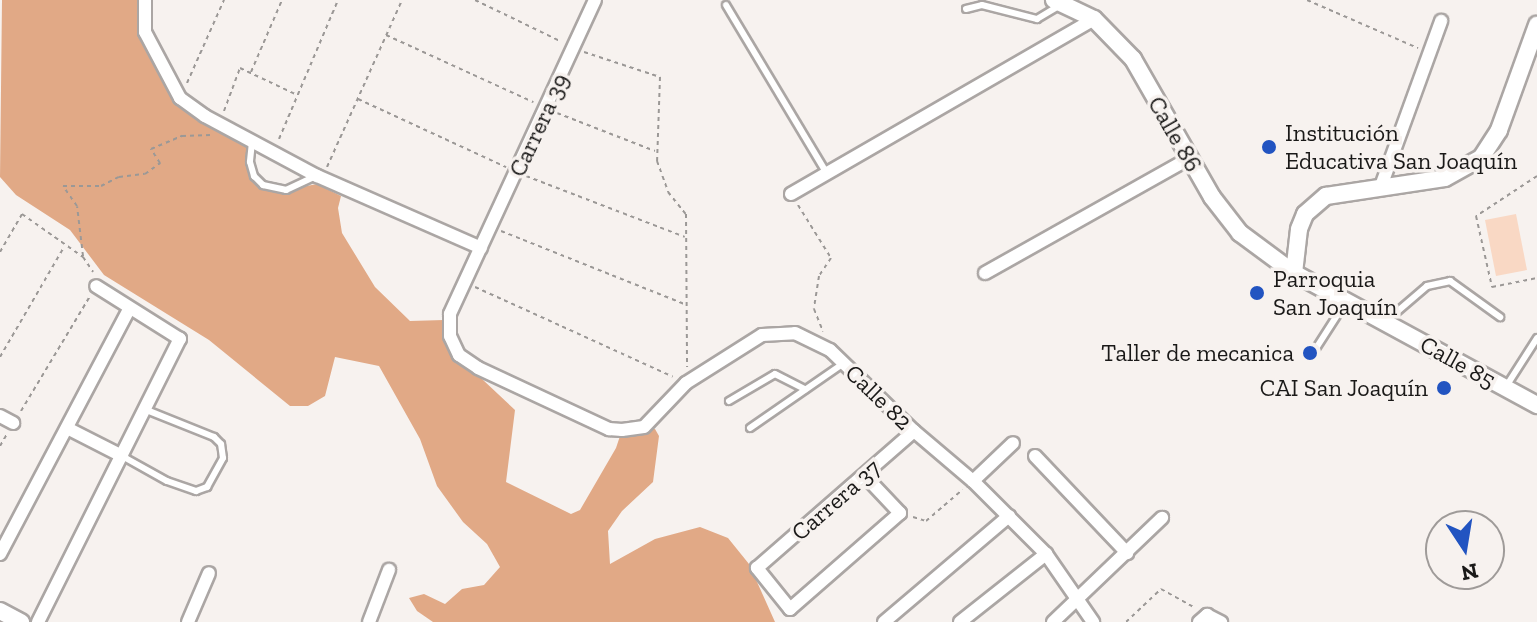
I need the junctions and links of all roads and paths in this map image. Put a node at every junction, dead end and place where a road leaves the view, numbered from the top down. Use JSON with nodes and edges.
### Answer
{"nodes":[{"id":1,"x":145,"y":0,"type":"edge"},
{"id":2,"x":224,"y":0,"type":"edge"},
{"id":3,"x":282,"y":0,"type":"edge"},
{"id":4,"x":338,"y":0,"type":"edge"},
{"id":5,"x":402,"y":0,"type":"edge"},
{"id":6,"x":475,"y":0,"type":"edge"},
{"id":7,"x":595,"y":0,"type":"edge"},
{"id":8,"x":1307,"y":0,"type":"edge"},
{"id":9,"x":1058,"y":2,"type":"edge"},
{"id":10,"x":726,"y":5,"type":"dead end"},
{"id":11,"x":966,"y":9,"type":"dead end"},
{"id":12,"x":1094,"y":19,"type":"junction"},
{"id":13,"x":1441,"y":21,"type":"dead end"},
{"id":14,"x":1537,"y":25,"type":"edge"},
{"id":15,"x":386,"y":35,"type":"junction"},
{"id":16,"x":575,"y":48,"type":"junction"},
{"id":17,"x":1430,"y":52,"type":"junction"},
{"id":18,"x":251,"y":72,"type":"junction"},
{"id":19,"x":298,"y":96,"type":"junction"},
{"id":20,"x":180,"y":98,"type":"junction"},
{"id":21,"x":358,"y":99,"type":"junction"},
{"id":22,"x":545,"y":108,"type":"junction"},
{"id":23,"x":217,"y":121,"type":"junction"},
{"id":24,"x":252,"y":142,"type":"junction"},
{"id":25,"x":656,"y":151,"type":"junction"},
{"id":26,"x":274,"y":153,"type":"junction"},
{"id":27,"x":1188,"y":159,"type":"junction"},
{"id":28,"x":516,"y":172,"type":"junction"},
{"id":29,"x":826,"y":172,"type":"junction"},
{"id":30,"x":320,"y":176,"type":"junction"},
{"id":31,"x":1537,"y":176,"type":"edge"},
{"id":32,"x":1380,"y":189,"type":"junction"},
{"id":33,"x":791,"y":194,"type":"joint"},
{"id":34,"x":492,"y":228,"type":"junction"},
{"id":35,"x":686,"y":237,"type":"junction"},
{"id":36,"x":65,"y":246,"type":"junction"},
{"id":37,"x":481,"y":248,"type":"junction"},
{"id":38,"x":0,"y":252,"type":"edge"},
{"id":39,"x":83,"y":257,"type":"junction"},
{"id":40,"x":985,"y":273,"type":"dead end"},
{"id":41,"x":1294,"y":273,"type":"junction"},
{"id":42,"x":1537,"y":278,"type":"edge"},
{"id":43,"x":463,"y":281,"type":"junction"},
{"id":44,"x":96,"y":286,"type":"junction"},
{"id":45,"x":1347,"y":300,"type":"junction"},
{"id":46,"x":687,"y":305,"type":"junction"},
{"id":47,"x":129,"y":309,"type":"junction"},
{"id":48,"x":1500,"y":317,"type":"dead end"},
{"id":49,"x":1385,"y":322,"type":"junction"},
{"id":50,"x":1537,"y":338,"type":"edge"},
{"id":51,"x":830,"y":350,"type":"junction"},
{"id":52,"x":1313,"y":353,"type":"dead end"},
{"id":53,"x":0,"y":357,"type":"edge"},
{"id":54,"x":844,"y":363,"type":"junction"},
{"id":55,"x":686,"y":383,"type":"junction"},
{"id":56,"x":1505,"y":388,"type":"junction"},
{"id":57,"x":805,"y":389,"type":"junction"},
{"id":58,"x":729,"y":401,"type":"dead end"},
{"id":59,"x":1537,"y":405,"type":"edge"},
{"id":60,"x":144,"y":409,"type":"junction"},
{"id":61,"x":0,"y":416,"type":"edge"},
{"id":62,"x":13,"y":423,"type":"junction"},
{"id":63,"x":67,"y":428,"type":"junction"},
{"id":64,"x":750,"y":428,"type":"dead end"},
{"id":65,"x":622,"y":430,"type":"joint"},
{"id":66,"x":914,"y":431,"type":"junction"},
{"id":67,"x":1013,"y":443,"type":"dead end"},
{"id":68,"x":0,"y":446,"type":"edge"},
{"id":69,"x":122,"y":456,"type":"junction"},
{"id":70,"x":1035,"y":456,"type":"dead end"},
{"id":71,"x":865,"y":476,"type":"junction"},
{"id":72,"x":973,"y":481,"type":"junction"},
{"id":73,"x":900,"y":513,"type":"junction"},
{"id":74,"x":1009,"y":516,"type":"junction"},
{"id":75,"x":1162,"y":518,"type":"dead end"},
{"id":76,"x":1127,"y":553,"type":"junction"},
{"id":77,"x":0,"y":554,"type":"edge"},
{"id":78,"x":1046,"y":554,"type":"junction"},
{"id":79,"x":389,"y":570,"type":"dead end"},
{"id":80,"x":209,"y":573,"type":"dead end"},
{"id":81,"x":1080,"y":600,"type":"junction"},
{"id":82,"x":0,"y":611,"type":"edge"},
{"id":83,"x":1203,"y":618,"type":"edge"},
{"id":84,"x":21,"y":622,"type":"edge"},
{"id":85,"x":38,"y":622,"type":"edge"},
{"id":86,"x":188,"y":622,"type":"edge"},
{"id":87,"x":369,"y":622,"type":"edge"},
{"id":88,"x":884,"y":622,"type":"edge"},
{"id":89,"x":960,"y":622,"type":"edge"},
{"id":90,"x":1053,"y":622,"type":"edge"},
{"id":91,"x":1093,"y":622,"type":"edge"},
{"id":92,"x":1126,"y":622,"type":"edge"},
{"id":93,"x":1221,"y":622,"type":"edge"}],
"edges":[{"from":1,"to":20,"type":"street"},
{"from":2,"to":20,"type":"path"},
{"from":3,"to":18,"type":"path"},
{"from":4,"to":19,"type":"path"},
{"from":5,"to":15,"type":"path"},
{"from":6,"to":16,"type":"path"},
{"from":7,"to":16,"type":"street","name":"Carrera 39"},
{"from":8,"to":17,"type":"path"},
{"from":9,"to":11,"type":"lane"},
{"from":9,"to":12,"type":"main road","name":"Calle 86"},
{"from":10,"to":29,"type":"lane"},
{"from":12,"to":27,"type":"main road","name":"Calle 86"},
{"from":12,"to":29,"type":"street"},
{"from":13,"to":17,"type":"street"},
{"from":14,"to":32,"type":"main road"},
{"from":15,"to":21,"type":"path"},
{"from":15,"to":22,"type":"path"},
{"from":16,"to":22,"type":"street","name":"Carrera 39"},
{"from":16,"to":25,"type":"path"},
{"from":17,"to":32,"type":"street"},
{"from":18,"to":19,"type":"path"},
{"from":18,"to":23,"type":"path"},
{"from":19,"to":26,"type":"path"},
{"from":20,"to":23,"type":"street"},
{"from":21,"to":28,"type":"path"},
{"from":21,"to":30,"type":"path"},
{"from":22,"to":25,"type":"path"},
{"from":22,"to":28,"type":"street","name":"Carrera 39"},
{"from":23,"to":24,"type":"street"},
{"from":23,"to":39,"type":"path"},
{"from":24,"to":26,"type":"street"},
{"from":24,"to":30,"type":"lane"},
{"from":25,"to":35,"type":"path"},
{"from":26,"to":30,"type":"street"},
{"from":27,"to":40,"type":"street"},
{"from":27,"to":41,"type":"main road","name":"Calle 86"},
{"from":28,"to":34,"type":"street","name":"Carrera 39"},
{"from":28,"to":35,"type":"path"},
{"from":29,"to":33,"type":"street"},
{"from":30,"to":37,"type":"street"},
{"from":31,"to":42,"type":"path"},
{"from":32,"to":41,"type":"main road"},
{"from":33,"to":51,"type":"path"},
{"from":34,"to":37,"type":"street","name":"Carrera 39"},
{"from":34,"to":46,"type":"path"},
{"from":35,"to":46,"type":"path"},
{"from":36,"to":38,"type":"path"},
{"from":36,"to":39,"type":"path"},
{"from":36,"to":53,"type":"path"},
{"from":37,"to":43,"type":"street","name":"Carrera 39"},
{"from":39,"to":44,"type":"path"},
{"from":41,"to":45,"type":"main road","name":"Calle 85"},
{"from":43,"to":55,"type":"path"},
{"from":43,"to":65,"type":"street","name":"Carrera 39"},
{"from":44,"to":47,"type":"street"},
{"from":44,"to":62,"type":"path"},
{"from":45,"to":49,"type":"main road","name":"Calle 85"},
{"from":45,"to":52,"type":"lane"},
{"from":46,"to":55,"type":"path"},
{"from":47,"to":60,"type":"street"},
{"from":47,"to":63,"type":"street"},
{"from":48,"to":49,"type":"lane"},
{"from":49,"to":56,"type":"main road","name":"Calle 85"},
{"from":50,"to":56,"type":"lane"},
{"from":51,"to":54,"type":"street","name":"Calle 82"},
{"from":51,"to":55,"type":"street","name":"Calle 82"},
{"from":54,"to":57,"type":"lane"},
{"from":54,"to":66,"type":"street","name":"Calle 82"},
{"from":55,"to":65,"type":"street","name":"Calle 82"},
{"from":56,"to":59,"type":"main road","name":"Calle 85"},
{"from":57,"to":58,"type":"lane"},
{"from":57,"to":64,"type":"lane"},
{"from":60,"to":69,"type":"street"},
{"from":60,"to":69,"type":"lane"},
{"from":61,"to":62,"type":"street"},
{"from":62,"to":68,"type":"path"},
{"from":63,"to":69,"type":"street"},
{"from":63,"to":77,"type":"street"},
{"from":66,"to":71,"type":"street","name":"Carrera 37"},
{"from":66,"to":72,"type":"street","name":"Calle 82"},
{"from":67,"to":72,"type":"street"},
{"from":69,"to":85,"type":"street"},
{"from":70,"to":76,"type":"street"},
{"from":71,"to":73,"type":"street"},
{"from":71,"to":73,"type":"street","name":"Carrera 37"},
{"from":72,"to":73,"type":"path"},
{"from":72,"to":74,"type":"street","name":"Calle 82"},
{"from":74,"to":78,"type":"street","name":"Calle 82"},
{"from":74,"to":88,"type":"street"},
{"from":75,"to":76,"type":"street"},
{"from":76,"to":81,"type":"street"},
{"from":78,"to":81,"type":"street","name":"Calle 82"},
{"from":78,"to":89,"type":"street"},
{"from":79,"to":87,"type":"street"},
{"from":80,"to":86,"type":"street"},
{"from":81,"to":90,"type":"street"},
{"from":81,"to":91,"type":"street","name":"Calle 82"},
{"from":82,"to":84,"type":"main road"},
{"from":83,"to":92,"type":"path"},
{"from":83,"to":93,"type":"street"}]}
